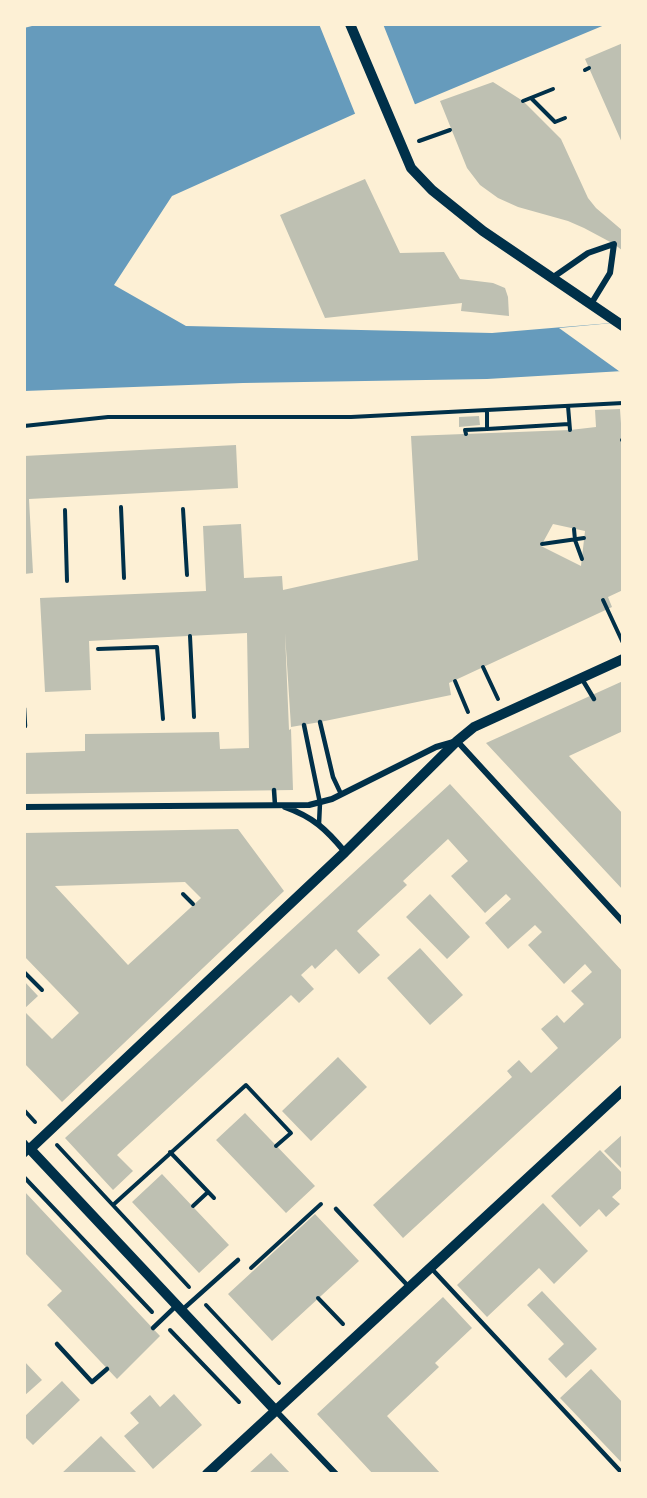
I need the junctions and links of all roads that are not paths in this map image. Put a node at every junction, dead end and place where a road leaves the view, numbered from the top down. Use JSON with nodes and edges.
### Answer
{"nodes":[{"id":1,"x":351,"y":26,"type":"edge"},
{"id":2,"x":552,"y":278,"type":"junction"},
{"id":3,"x":591,"y":304,"type":"junction"},
{"id":4,"x":623,"y":327,"type":"edge"},
{"id":5,"x":623,"y":660,"type":"edge"},
{"id":6,"x":582,"y":679,"type":"junction"},
{"id":7,"x":594,"y":699,"type":"dead end"},
{"id":8,"x":24,"y":708,"type":"edge"},
{"id":9,"x":320,"y":722,"type":"dead end"},
{"id":10,"x":304,"y":725,"type":"dead end"},
{"id":11,"x":25,"y":726,"type":"edge"},
{"id":12,"x":457,"y":741,"type":"junction"},
{"id":13,"x":274,"y":790,"type":"dead end"},
{"id":14,"x":341,"y":794,"type":"junction"},
{"id":15,"x":320,"y":803,"type":"junction"},
{"id":16,"x":278,"y":806,"type":"junction"},
{"id":17,"x":24,"y":807,"type":"edge"},
{"id":18,"x":319,"y":824,"type":"junction"},
{"id":19,"x":345,"y":852,"type":"junction"},
{"id":20,"x":623,"y":922,"type":"edge"},
{"id":21,"x":623,"y":1090,"type":"edge"},
{"id":22,"x":26,"y":1148,"type":"edge"},
{"id":23,"x":336,"y":1209,"type":"road end"},
{"id":24,"x":238,"y":1260,"type":"dead end"},
{"id":25,"x":431,"y":1268,"type":"junction"},
{"id":26,"x":410,"y":1288,"type":"junction"},
{"id":27,"x":180,"y":1307,"type":"junction"},
{"id":28,"x":153,"y":1328,"type":"dead end"},
{"id":29,"x":57,"y":1344,"type":"dead end"},
{"id":30,"x":107,"y":1369,"type":"dead end"},
{"id":31,"x":276,"y":1412,"type":"junction"},
{"id":32,"x":207,"y":1474,"type":"edge"},
{"id":33,"x":336,"y":1474,"type":"edge"},
{"id":34,"x":623,"y":1474,"type":"edge"}],
"edges":[{"from":1,"to":2,"type":"street"},
{"from":2,"to":3,"type":"street"},
{"from":2,"to":3,"type":"street"},
{"from":3,"to":4,"type":"street"},
{"from":5,"to":6,"type":"street"},
{"from":6,"to":7,"type":"lane"},
{"from":6,"to":12,"type":"street"},
{"from":8,"to":11,"type":"lane"},
{"from":9,"to":14,"type":"lane"},
{"from":10,"to":15,"type":"lane"},
{"from":12,"to":14,"type":"street"},
{"from":12,"to":19,"type":"street"},
{"from":12,"to":20,"type":"street"},
{"from":13,"to":16,"type":"lane"},
{"from":14,"to":15,"type":"street"},
{"from":15,"to":16,"type":"street"},
{"from":15,"to":18,"type":"lane"},
{"from":16,"to":17,"type":"street"},
{"from":16,"to":18,"type":"street"},
{"from":18,"to":19,"type":"street"},
{"from":19,"to":22,"type":"street"},
{"from":21,"to":25,"type":"street"},
{"from":22,"to":27,"type":"street"},
{"from":23,"to":26,"type":"lane"},
{"from":24,"to":27,"type":"lane"},
{"from":25,"to":26,"type":"street"},
{"from":25,"to":34,"type":"lane"},
{"from":26,"to":31,"type":"street"},
{"from":27,"to":28,"type":"lane"},
{"from":27,"to":31,"type":"street"},
{"from":29,"to":30,"type":"lane"},
{"from":31,"to":32,"type":"street"},
{"from":31,"to":33,"type":"street"}]}
